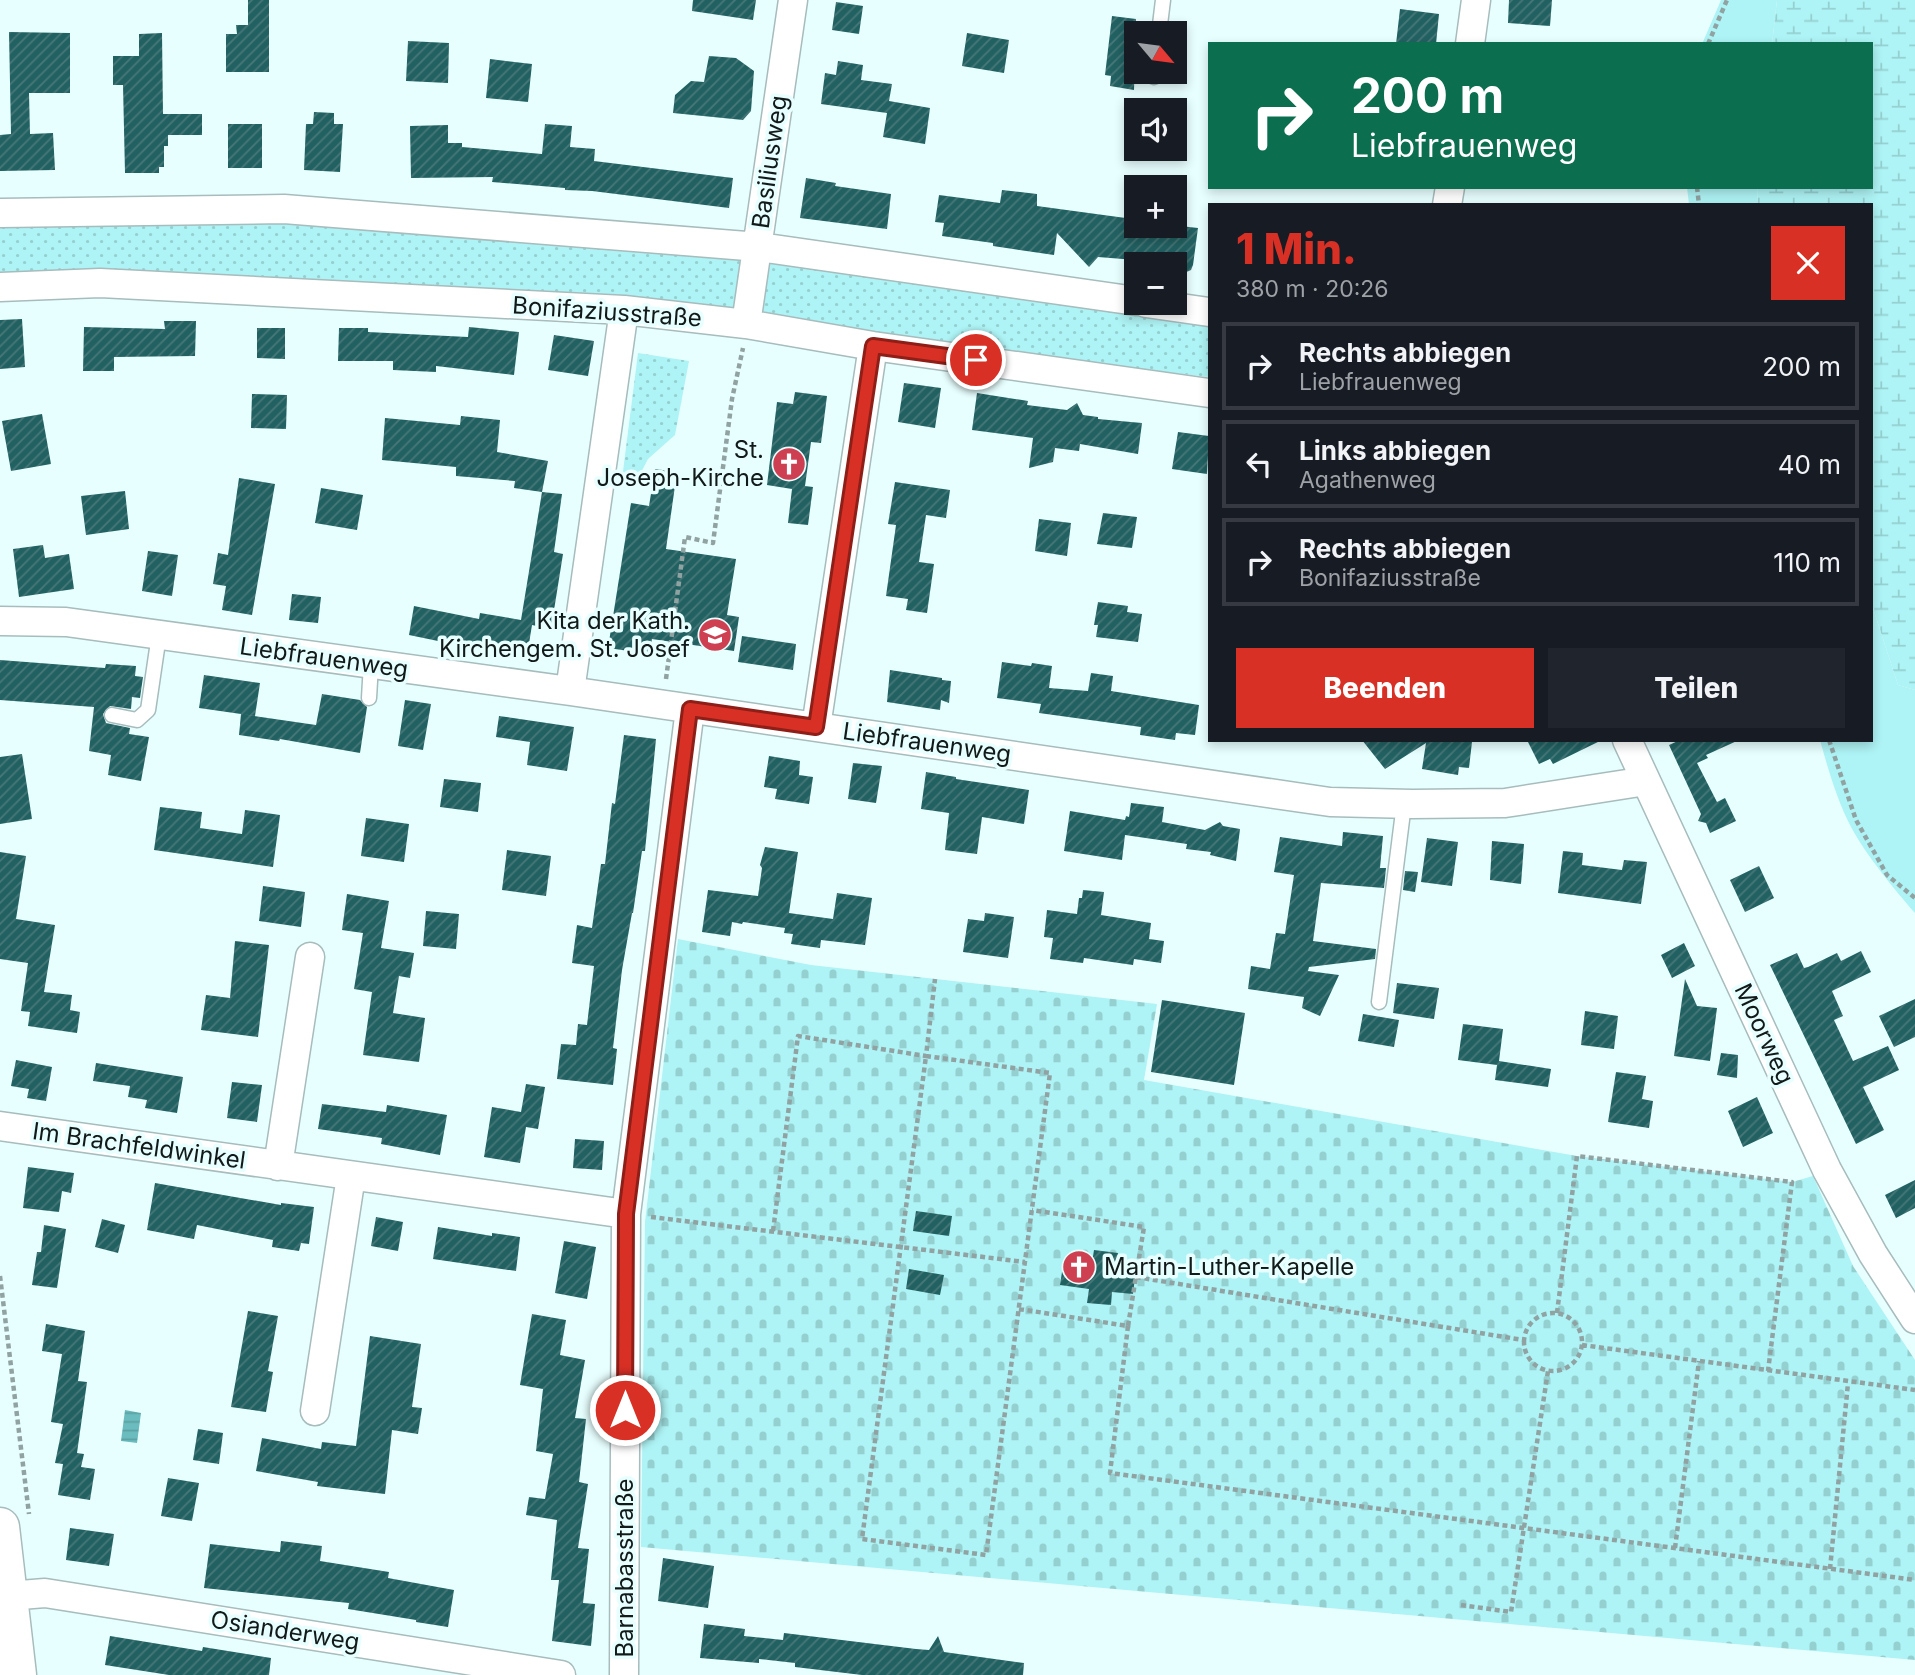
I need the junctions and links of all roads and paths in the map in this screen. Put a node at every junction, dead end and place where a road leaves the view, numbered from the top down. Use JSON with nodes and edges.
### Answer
{"nodes":[{"id":1,"x":793,"y":0,"type":"edge"},
{"id":2,"x":1163,"y":0,"type":"edge"},
{"id":3,"x":1476,"y":0,"type":"edge"},
{"id":4,"x":1727,"y":0,"type":"edge"},
{"id":5,"x":1160,"y":21,"type":"edge"},
{"id":6,"x":1470,"y":42,"type":"edge"},
{"id":7,"x":1709,"y":42,"type":"edge"},
{"id":8,"x":0,"y":213,"type":"edge"},
{"id":9,"x":758,"y":247,"type":"junction"},
{"id":10,"x":0,"y":287,"type":"edge"},
{"id":11,"x":1124,"y":299,"type":"edge"},
{"id":12,"x":1187,"y":309,"type":"edge"},
{"id":13,"x":624,"y":310,"type":"junction"},
{"id":14,"x":1208,"y":312,"type":"edge"},
{"id":15,"x":746,"y":324,"type":"junction"},
{"id":16,"x":873,"y":346,"type":"junction"},
{"id":17,"x":1208,"y":393,"type":"edge"},
{"id":18,"x":0,"y":621,"type":"edge"},
{"id":19,"x":159,"y":635,"type":"junction"},
{"id":20,"x":371,"y":664,"type":"junction"},
{"id":21,"x":570,"y":691,"type":"junction"},
{"id":22,"x":369,"y":698,"type":"dead end"},
{"id":23,"x":662,"y":705,"type":"junction"},
{"id":24,"x":690,"y":709,"type":"junction"},
{"id":25,"x":112,"y":715,"type":"dead end"},
{"id":26,"x":816,"y":727,"type":"junction"},
{"id":27,"x":1628,"y":742,"type":"edge"},
{"id":28,"x":1830,"y":742,"type":"edge"},
{"id":29,"x":1646,"y":781,"type":"junction"},
{"id":30,"x":1404,"y":804,"type":"junction"},
{"id":31,"x":1915,"y":898,"type":"edge"},
{"id":32,"x":310,"y":957,"type":"dead end"},
{"id":33,"x":935,"y":979,"type":"dead end"},
{"id":34,"x":1379,"y":1002,"type":"dead end"},
{"id":35,"x":926,"y":1056,"type":"junction"},
{"id":36,"x":0,"y":1126,"type":"edge"},
{"id":37,"x":278,"y":1166,"type":"junction"},
{"id":38,"x":351,"y":1176,"type":"junction"},
{"id":39,"x":1032,"y":1210,"type":"junction"},
{"id":40,"x":626,"y":1214,"type":"junction"},
{"id":41,"x":773,"y":1231,"type":"junction"},
{"id":42,"x":901,"y":1247,"type":"junction"},
{"id":43,"x":1025,"y":1262,"type":"junction"},
{"id":44,"x":0,"y":1276,"type":"edge"},
{"id":45,"x":1136,"y":1277,"type":"junction"},
{"id":46,"x":1019,"y":1309,"type":"junction"},
{"id":47,"x":1557,"y":1313,"type":"junction"},
{"id":48,"x":1915,"y":1319,"type":"edge"},
{"id":49,"x":1128,"y":1326,"type":"junction"},
{"id":50,"x":1523,"y":1340,"type":"junction"},
{"id":51,"x":1582,"y":1345,"type":"junction"},
{"id":52,"x":1699,"y":1360,"type":"junction"},
{"id":53,"x":1548,"y":1371,"type":"junction"},
{"id":54,"x":1768,"y":1371,"type":"junction"},
{"id":55,"x":1848,"y":1383,"type":"junction"},
{"id":56,"x":1915,"y":1390,"type":"edge"},
{"id":57,"x":315,"y":1410,"type":"dead end"},
{"id":58,"x":15,"y":1526,"type":"edge"},
{"id":59,"x":1523,"y":1528,"type":"junction"},
{"id":60,"x":1675,"y":1548,"type":"junction"},
{"id":61,"x":1830,"y":1569,"type":"junction"},
{"id":62,"x":1915,"y":1580,"type":"edge"},
{"id":63,"x":8,"y":1596,"type":"junction"},
{"id":64,"x":1461,"y":1605,"type":"dead end"},
{"id":65,"x":10,"y":1654,"type":"edge"},
{"id":66,"x":561,"y":1675,"type":"edge"},
{"id":67,"x":624,"y":1675,"type":"edge"}],
"edges":[{"from":1,"to":9,"type":"street","name":"Basiliusweg"},
{"from":2,"to":5,"type":"lane"},
{"from":3,"to":6,"type":"street"},
{"from":4,"to":7,"type":"path"},
{"from":8,"to":9,"type":"street"},
{"from":9,"to":11,"type":"street"},
{"from":9,"to":15,"type":"street","name":"Basiliusweg"},
{"from":10,"to":13,"type":"street","name":"Bonifaziusstraße"},
{"from":12,"to":14,"type":"street"},
{"from":13,"to":15,"type":"street","name":"Bonifaziusstraße"},
{"from":13,"to":21,"type":"street"},
{"from":15,"to":16,"type":"street","name":"Bonifaziusstraße"},
{"from":15,"to":23,"type":"path"},
{"from":16,"to":17,"type":"street","name":"Bonifaziusstraße"},
{"from":16,"to":26,"type":"street"},
{"from":18,"to":19,"type":"street","name":"Liebfrauenweg"},
{"from":19,"to":20,"type":"street","name":"Liebfrauenweg"},
{"from":19,"to":25,"type":"lane"},
{"from":20,"to":21,"type":"street","name":"Liebfrauenweg"},
{"from":20,"to":22,"type":"lane"},
{"from":21,"to":23,"type":"street","name":"Liebfrauenweg"},
{"from":23,"to":24,"type":"street","name":"Liebfrauenweg"},
{"from":24,"to":26,"type":"street","name":"Liebfrauenweg"},
{"from":24,"to":40,"type":"street","name":"Barnabasstraße"},
{"from":26,"to":30,"type":"street","name":"Liebfrauenweg"},
{"from":27,"to":29,"type":"street","name":"Moorweg"},
{"from":28,"to":31,"type":"path"},
{"from":29,"to":30,"type":"street","name":"Liebfrauenweg"},
{"from":29,"to":48,"type":"street","name":"Moorweg"},
{"from":30,"to":34,"type":"lane"},
{"from":32,"to":37,"type":"street","name":"Im Brachfeldwinkel"},
{"from":33,"to":35,"type":"path"},
{"from":35,"to":39,"type":"path"},
{"from":35,"to":41,"type":"path"},
{"from":35,"to":42,"type":"path"},
{"from":36,"to":37,"type":"street","name":"Im Brachfeldwinkel"},
{"from":37,"to":38,"type":"street","name":"Im Brachfeldwinkel"},
{"from":38,"to":40,"type":"street","name":"Im Brachfeldwinkel"},
{"from":38,"to":57,"type":"street"},
{"from":39,"to":43,"type":"path"},
{"from":39,"to":45,"type":"path"},
{"from":40,"to":41,"type":"path"},
{"from":40,"to":67,"type":"street","name":"Barnabasstraße"},
{"from":41,"to":42,"type":"path"},
{"from":42,"to":43,"type":"path"},
{"from":42,"to":46,"type":"path"},
{"from":43,"to":46,"type":"path"},
{"from":44,"to":58,"type":"path"},
{"from":45,"to":49,"type":"path"},
{"from":45,"to":50,"type":"path"},
{"from":46,"to":49,"type":"path"},
{"from":47,"to":50,"type":"path"},
{"from":47,"to":51,"type":"path"},
{"from":47,"to":54,"type":"path"},
{"from":49,"to":59,"type":"path"},
{"from":50,"to":53,"type":"path"},
{"from":51,"to":52,"type":"path"},
{"from":51,"to":53,"type":"path"},
{"from":52,"to":54,"type":"path"},
{"from":52,"to":60,"type":"path"},
{"from":53,"to":59,"type":"path"},
{"from":54,"to":55,"type":"path"},
{"from":55,"to":56,"type":"path"},
{"from":55,"to":61,"type":"path"},
{"from":58,"to":63,"type":"main road"},
{"from":59,"to":60,"type":"path"},
{"from":59,"to":64,"type":"path"},
{"from":60,"to":61,"type":"path"},
{"from":61,"to":62,"type":"path"},
{"from":63,"to":65,"type":"main road"},
{"from":63,"to":66,"type":"street","name":"Osianderweg"}]}
